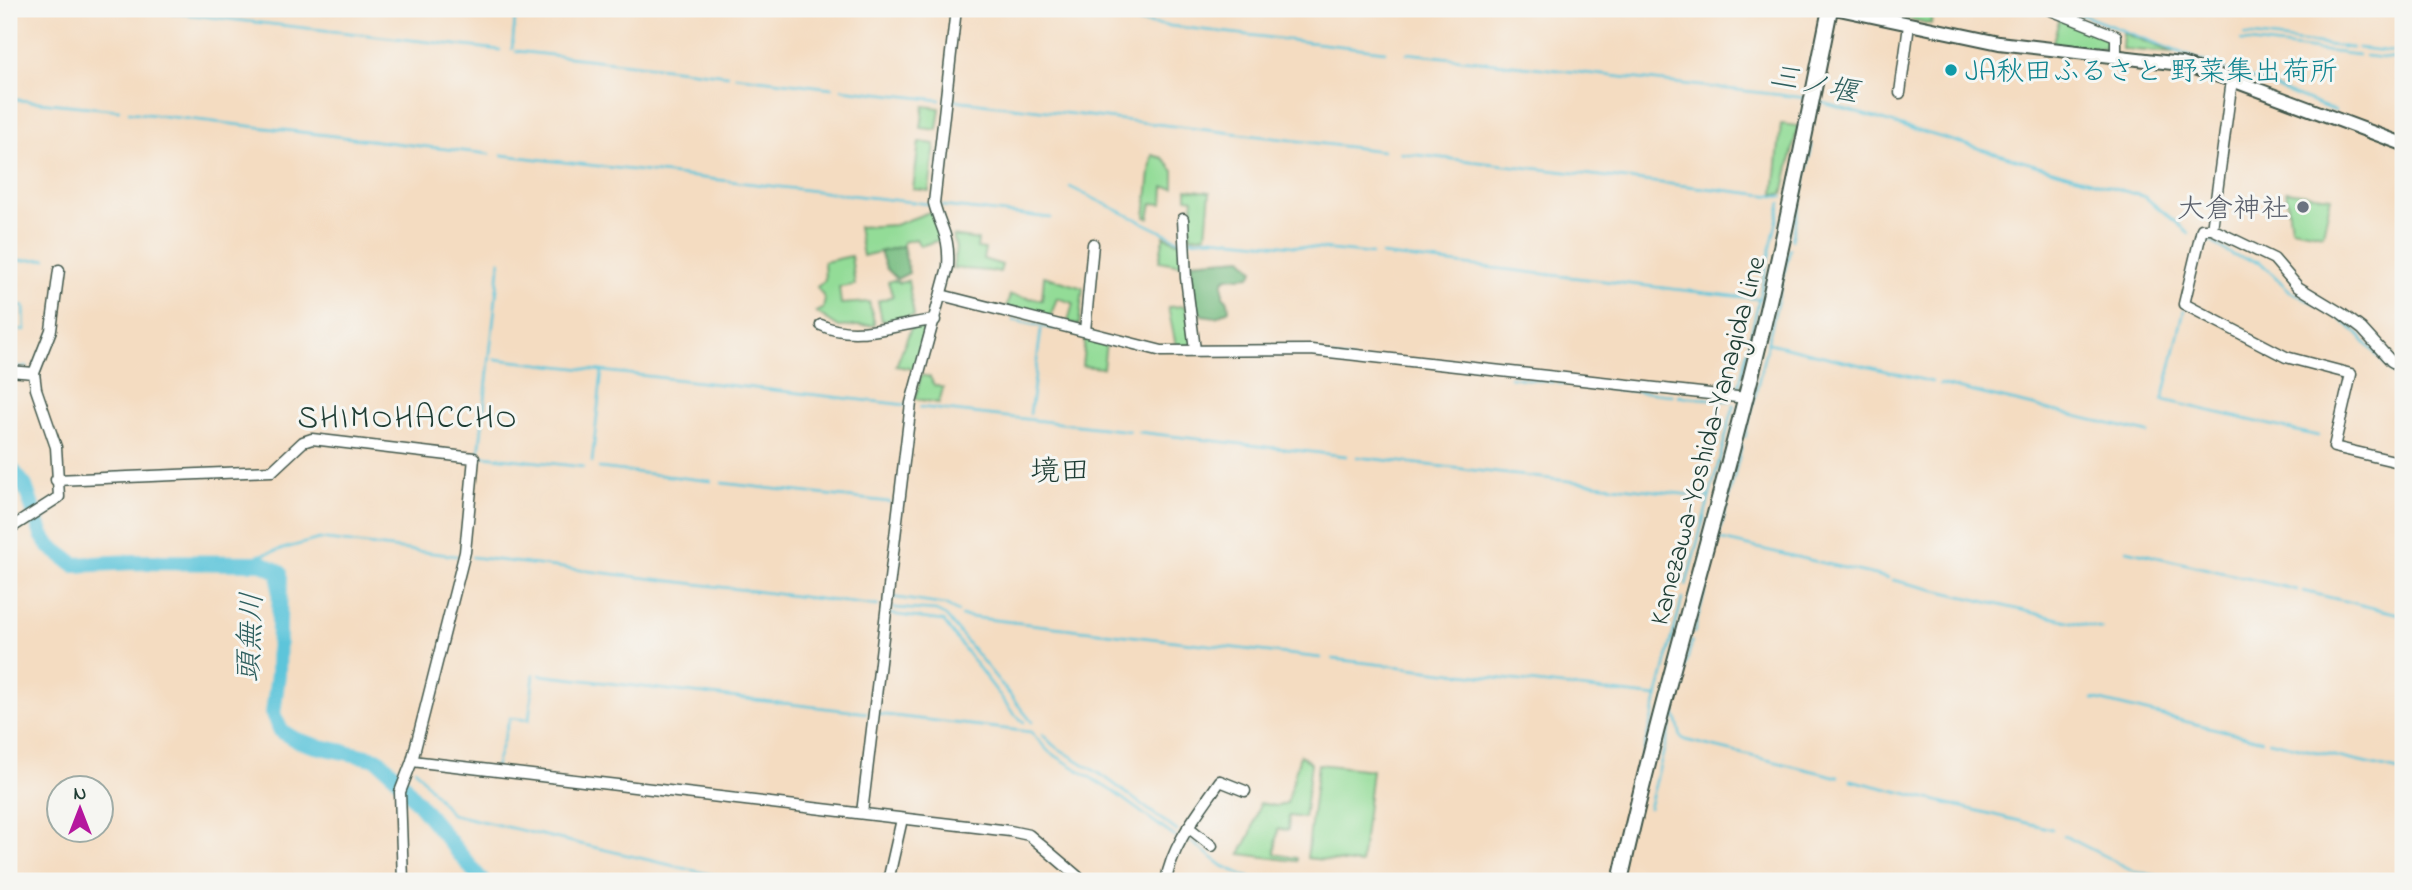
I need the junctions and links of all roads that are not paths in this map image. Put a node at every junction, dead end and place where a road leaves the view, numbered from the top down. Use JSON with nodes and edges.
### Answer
{"nodes":[{"id":1,"x":956,"y":9,"type":"edge"},
{"id":2,"x":1830,"y":9,"type":"edge"},
{"id":3,"x":1839,"y":9,"type":"edge"},
{"id":4,"x":2048,"y":9,"type":"edge"},
{"id":5,"x":1909,"y":25,"type":"junction"},
{"id":6,"x":2116,"y":56,"type":"junction"},
{"id":7,"x":2232,"y":79,"type":"junction"},
{"id":8,"x":1900,"y":93,"type":"dead end"},
{"id":9,"x":2403,"y":144,"type":"edge"},
{"id":10,"x":1183,"y":219,"type":"dead end"},
{"id":11,"x":2212,"y":229,"type":"junction"},
{"id":12,"x":1094,"y":244,"type":"dead end"},
{"id":13,"x":59,"y":270,"type":"dead end"},
{"id":14,"x":941,"y":295,"type":"junction"},
{"id":15,"x":935,"y":320,"type":"junction"},
{"id":16,"x":821,"y":325,"type":"dead end"},
{"id":17,"x":1084,"y":331,"type":"junction"},
{"id":18,"x":1195,"y":349,"type":"junction"},
{"id":19,"x":2403,"y":368,"type":"edge"},
{"id":20,"x":9,"y":371,"type":"edge"},
{"id":21,"x":34,"y":373,"type":"junction"},
{"id":22,"x":1746,"y":398,"type":"junction"},
{"id":23,"x":2403,"y":463,"type":"edge"},
{"id":24,"x":56,"y":480,"type":"junction"},
{"id":25,"x":9,"y":529,"type":"edge"},
{"id":26,"x":412,"y":761,"type":"junction"},
{"id":27,"x":1245,"y":791,"type":"dead end"},
{"id":28,"x":862,"y":813,"type":"junction"},
{"id":29,"x":902,"y":819,"type":"junction"},
{"id":30,"x":1188,"y":827,"type":"junction"},
{"id":31,"x":1212,"y":846,"type":"dead end"},
{"id":32,"x":403,"y":881,"type":"edge"},
{"id":33,"x":888,"y":881,"type":"edge"},
{"id":34,"x":1083,"y":881,"type":"edge"},
{"id":35,"x":1166,"y":881,"type":"edge"},
{"id":36,"x":1620,"y":881,"type":"edge"}],
"edges":[{"from":1,"to":14,"type":"street"},
{"from":2,"to":22,"type":"main road","name":"Kanezawa-Yoshida-Yanagida Line"},
{"from":3,"to":5,"type":"street"},
{"from":4,"to":6,"type":"street"},
{"from":5,"to":6,"type":"street"},
{"from":5,"to":8,"type":"street"},
{"from":6,"to":7,"type":"street"},
{"from":7,"to":9,"type":"street"},
{"from":7,"to":11,"type":"street"},
{"from":10,"to":18,"type":"street"},
{"from":11,"to":19,"type":"street"},
{"from":11,"to":23,"type":"street"},
{"from":12,"to":17,"type":"street"},
{"from":13,"to":21,"type":"street"},
{"from":14,"to":15,"type":"street"},
{"from":14,"to":17,"type":"street"},
{"from":15,"to":16,"type":"street"},
{"from":15,"to":28,"type":"street"},
{"from":17,"to":18,"type":"street"},
{"from":18,"to":22,"type":"street"},
{"from":20,"to":21,"type":"street"},
{"from":21,"to":24,"type":"street"},
{"from":22,"to":36,"type":"main road","name":"Kanezawa-Yoshida-Yanagida Line"},
{"from":24,"to":25,"type":"street"},
{"from":24,"to":26,"type":"street"},
{"from":26,"to":28,"type":"street"},
{"from":26,"to":32,"type":"street"},
{"from":27,"to":30,"type":"street"},
{"from":28,"to":29,"type":"street"},
{"from":29,"to":33,"type":"street"},
{"from":29,"to":34,"type":"street"},
{"from":30,"to":31,"type":"street"},
{"from":30,"to":35,"type":"street"}]}
